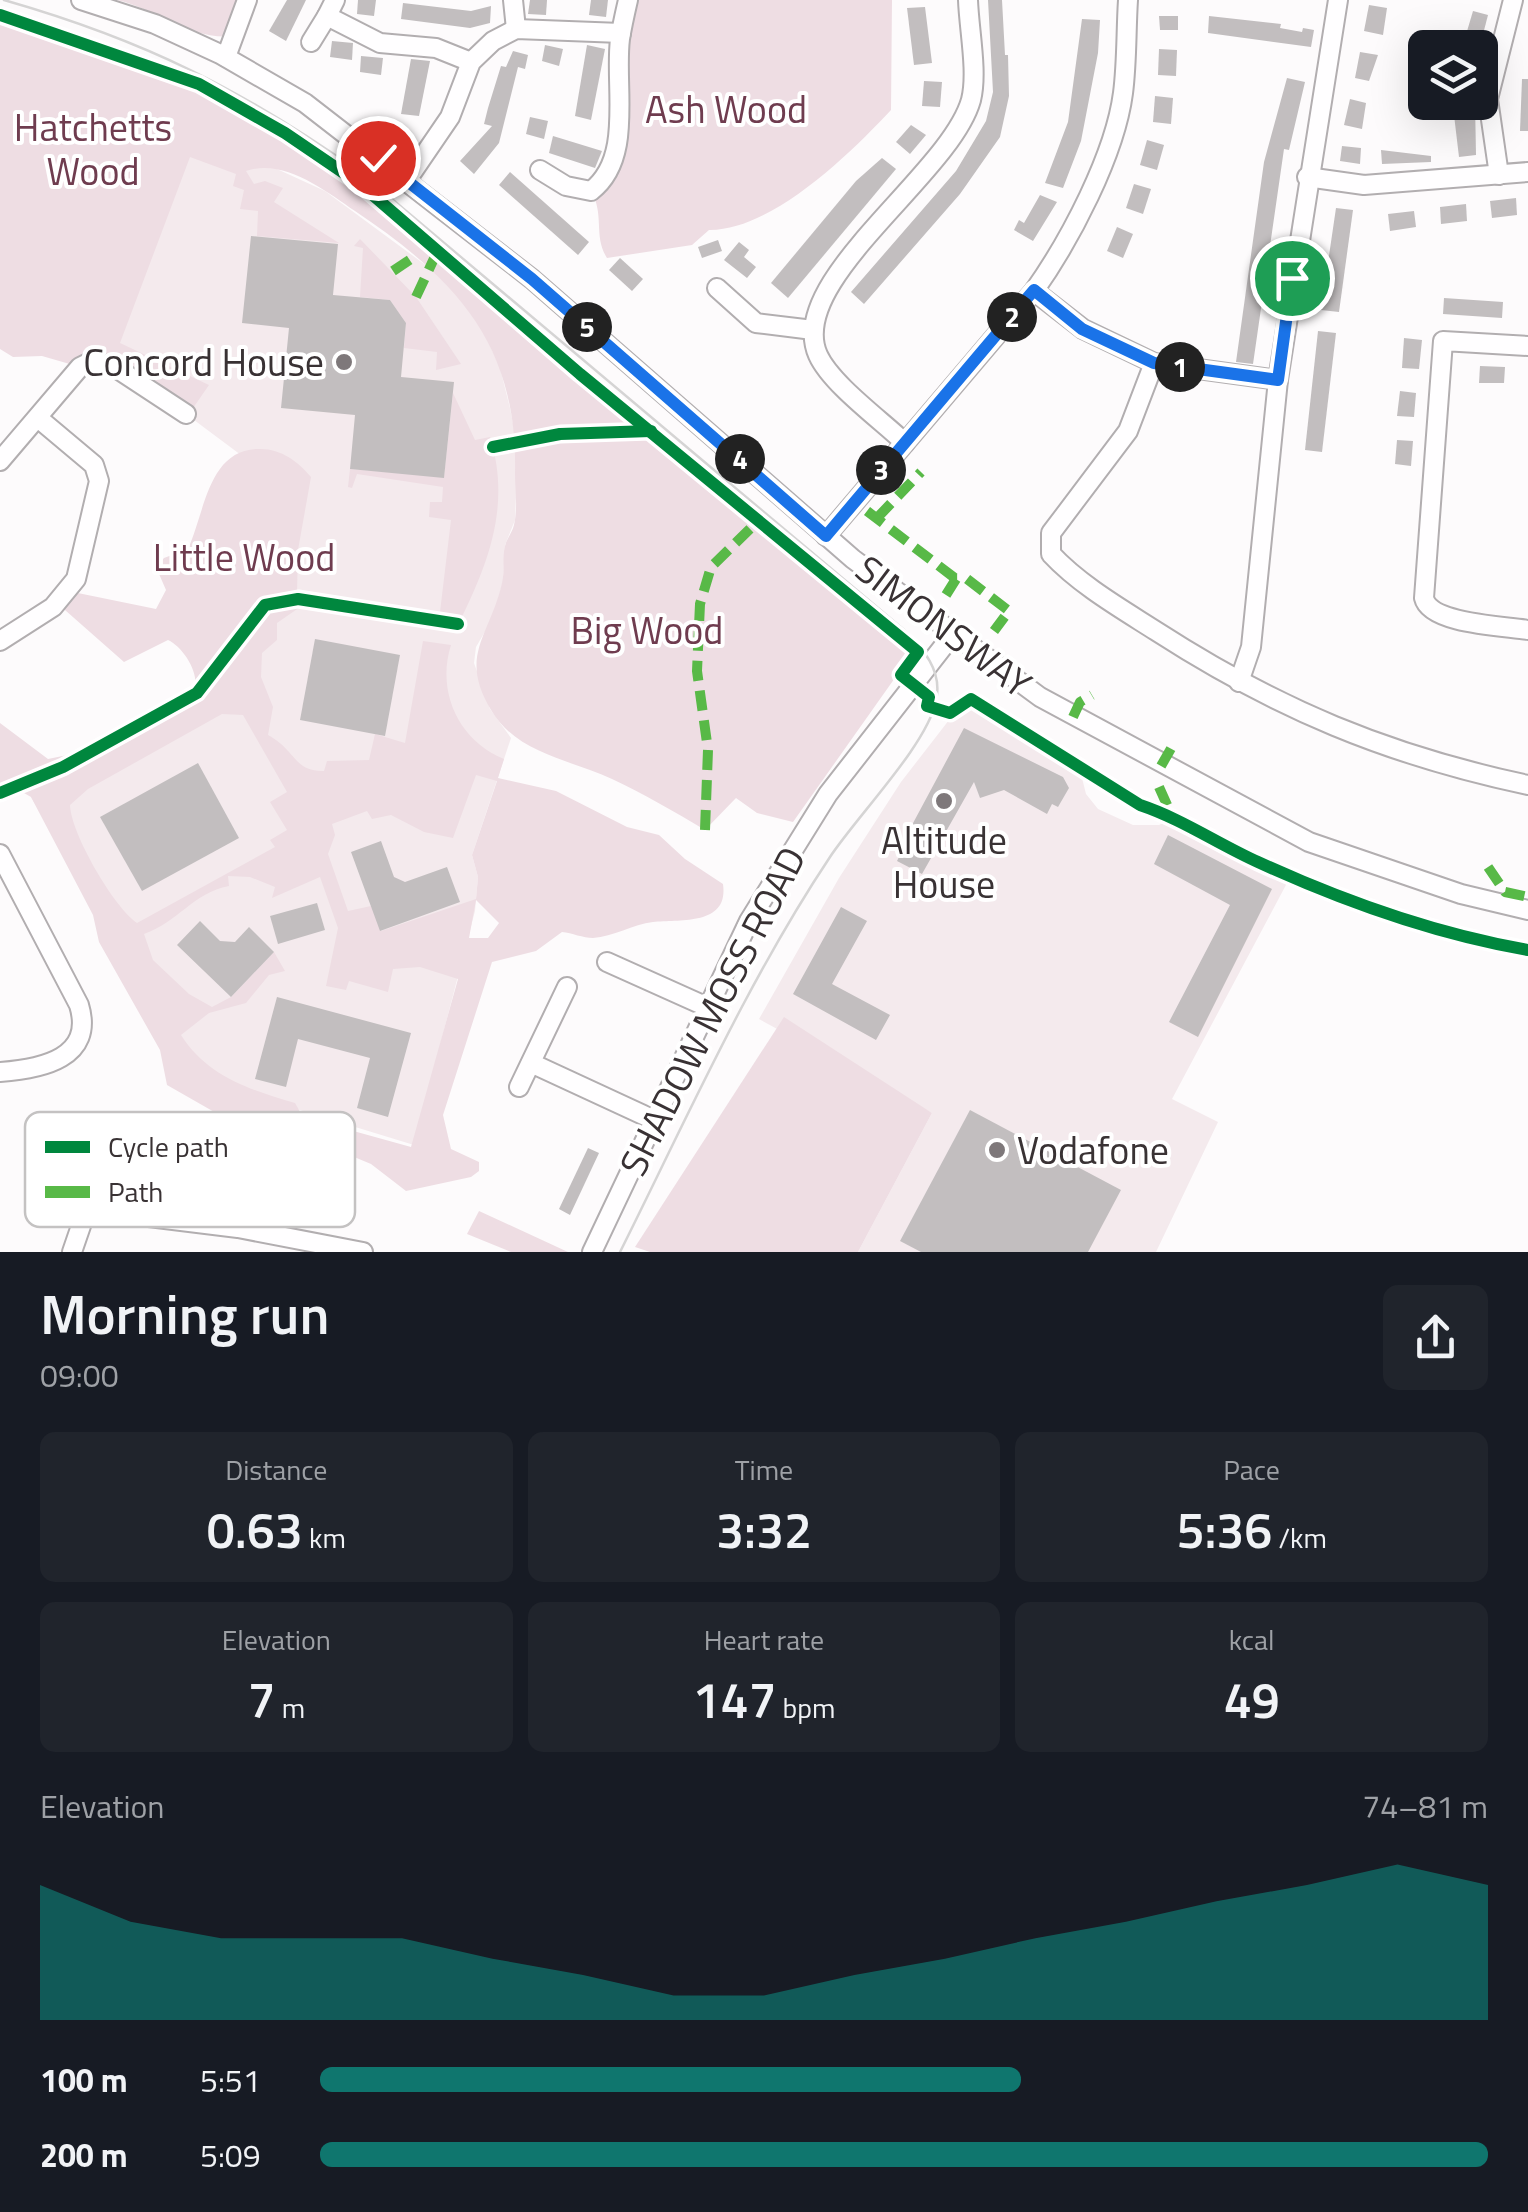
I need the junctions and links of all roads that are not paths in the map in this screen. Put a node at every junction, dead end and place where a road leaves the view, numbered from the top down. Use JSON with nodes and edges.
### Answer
{"nodes":[{"id":1,"x":81,"y":0,"type":"edge"},
{"id":2,"x":247,"y":0,"type":"edge"},
{"id":3,"x":513,"y":0,"type":"edge"},
{"id":4,"x":628,"y":0,"type":"edge"},
{"id":5,"x":968,"y":0,"type":"edge"},
{"id":6,"x":1128,"y":0,"type":"edge"},
{"id":7,"x":1338,"y":0,"type":"edge"},
{"id":8,"x":1514,"y":0,"type":"edge"},
{"id":9,"x":331,"y":8,"type":"edge"},
{"id":10,"x":516,"y":29,"type":"junction"},
{"id":11,"x":621,"y":32,"type":"junction"},
{"id":12,"x":310,"y":42,"type":"dead end"},
{"id":13,"x":226,"y":56,"type":"junction"},
{"id":14,"x":471,"y":62,"type":"junction"},
{"id":15,"x":540,"y":170,"type":"dead end"},
{"id":16,"x":1528,"y":172,"type":"edge"},
{"id":17,"x":1499,"y":175,"type":"junction"},
{"id":18,"x":1307,"y":176,"type":"junction"},
{"id":19,"x":406,"y":180,"type":"junction"},
{"id":20,"x":717,"y":288,"type":"dead end"},
{"id":21,"x":1034,"y":290,"type":"junction"},
{"id":22,"x":813,"y":330,"type":"junction"},
{"id":23,"x":1528,"y":346,"type":"edge"},
{"id":24,"x":1154,"y":363,"type":"junction"},
{"id":25,"x":1278,"y":380,"type":"junction"},
{"id":26,"x":186,"y":414,"type":"dead end"},
{"id":27,"x":38,"y":418,"type":"junction"},
{"id":28,"x":904,"y":443,"type":"junction"},
{"id":29,"x":3,"y":451,"type":"edge"},
{"id":30,"x":826,"y":536,"type":"junction"},
{"id":31,"x":1528,"y":630,"type":"edge"},
{"id":32,"x":952,"y":634,"type":"junction"},
{"id":33,"x":0,"y":642,"type":"edge"},
{"id":34,"x":1239,"y":682,"type":"junction"},
{"id":35,"x":1528,"y":785,"type":"edge"},
{"id":36,"x":0,"y":854,"type":"edge"},
{"id":37,"x":1528,"y":910,"type":"edge"},
{"id":38,"x":608,"y":962,"type":"dead end"},
{"id":39,"x":567,"y":987,"type":"dead end"},
{"id":40,"x":705,"y":1006,"type":"junction"},
{"id":41,"x":531,"y":1064,"type":"junction"},
{"id":42,"x":0,"y":1072,"type":"edge"},
{"id":43,"x":519,"y":1087,"type":"dead end"},
{"id":44,"x":652,"y":1119,"type":"junction"},
{"id":45,"x":80,"y":1227,"type":"edge"},
{"id":46,"x":225,"y":1227,"type":"edge"},
{"id":47,"x":72,"y":1252,"type":"edge"},
{"id":48,"x":364,"y":1252,"type":"edge"},
{"id":49,"x":592,"y":1252,"type":"edge"}],
"edges":[{"from":1,"to":13,"type":"street","name":"SIMONSWAY"},
{"from":2,"to":13,"type":"street"},
{"from":3,"to":10,"type":"street"},
{"from":4,"to":11,"type":"street"},
{"from":5,"to":22,"type":"street"},
{"from":6,"to":21,"type":"street"},
{"from":7,"to":18,"type":"street"},
{"from":8,"to":17,"type":"street"},
{"from":9,"to":12,"type":"street"},
{"from":9,"to":14,"type":"street"},
{"from":10,"to":11,"type":"street"},
{"from":10,"to":14,"type":"street"},
{"from":11,"to":15,"type":"street"},
{"from":13,"to":19,"type":"street","name":"SIMONSWAY"},
{"from":14,"to":19,"type":"street"},
{"from":16,"to":17,"type":"street"},
{"from":17,"to":18,"type":"street"},
{"from":18,"to":25,"type":"street"},
{"from":19,"to":30,"type":"street","name":"SIMONSWAY"},
{"from":20,"to":22,"type":"street"},
{"from":21,"to":24,"type":"street"},
{"from":21,"to":28,"type":"street"},
{"from":22,"to":28,"type":"street"},
{"from":23,"to":31,"type":"street"},
{"from":24,"to":25,"type":"street"},
{"from":24,"to":34,"type":"street"},
{"from":25,"to":34,"type":"street"},
{"from":26,"to":27,"type":"street"},
{"from":27,"to":29,"type":"street"},
{"from":27,"to":33,"type":"street"},
{"from":28,"to":30,"type":"street"},
{"from":30,"to":32,"type":"street","name":"SIMONSWAY"},
{"from":32,"to":37,"type":"street","name":"SIMONSWAY"},
{"from":32,"to":40,"type":"street","name":"SHADOW MOSS ROAD"},
{"from":34,"to":35,"type":"street"},
{"from":36,"to":42,"type":"street"},
{"from":38,"to":40,"type":"street"},
{"from":39,"to":41,"type":"street"},
{"from":40,"to":44,"type":"street","name":"SHADOW MOSS ROAD"},
{"from":41,"to":43,"type":"street"},
{"from":41,"to":44,"type":"street"},
{"from":44,"to":49,"type":"street","name":"SHADOW MOSS ROAD"},
{"from":45,"to":47,"type":"street"},
{"from":46,"to":48,"type":"street"}]}
